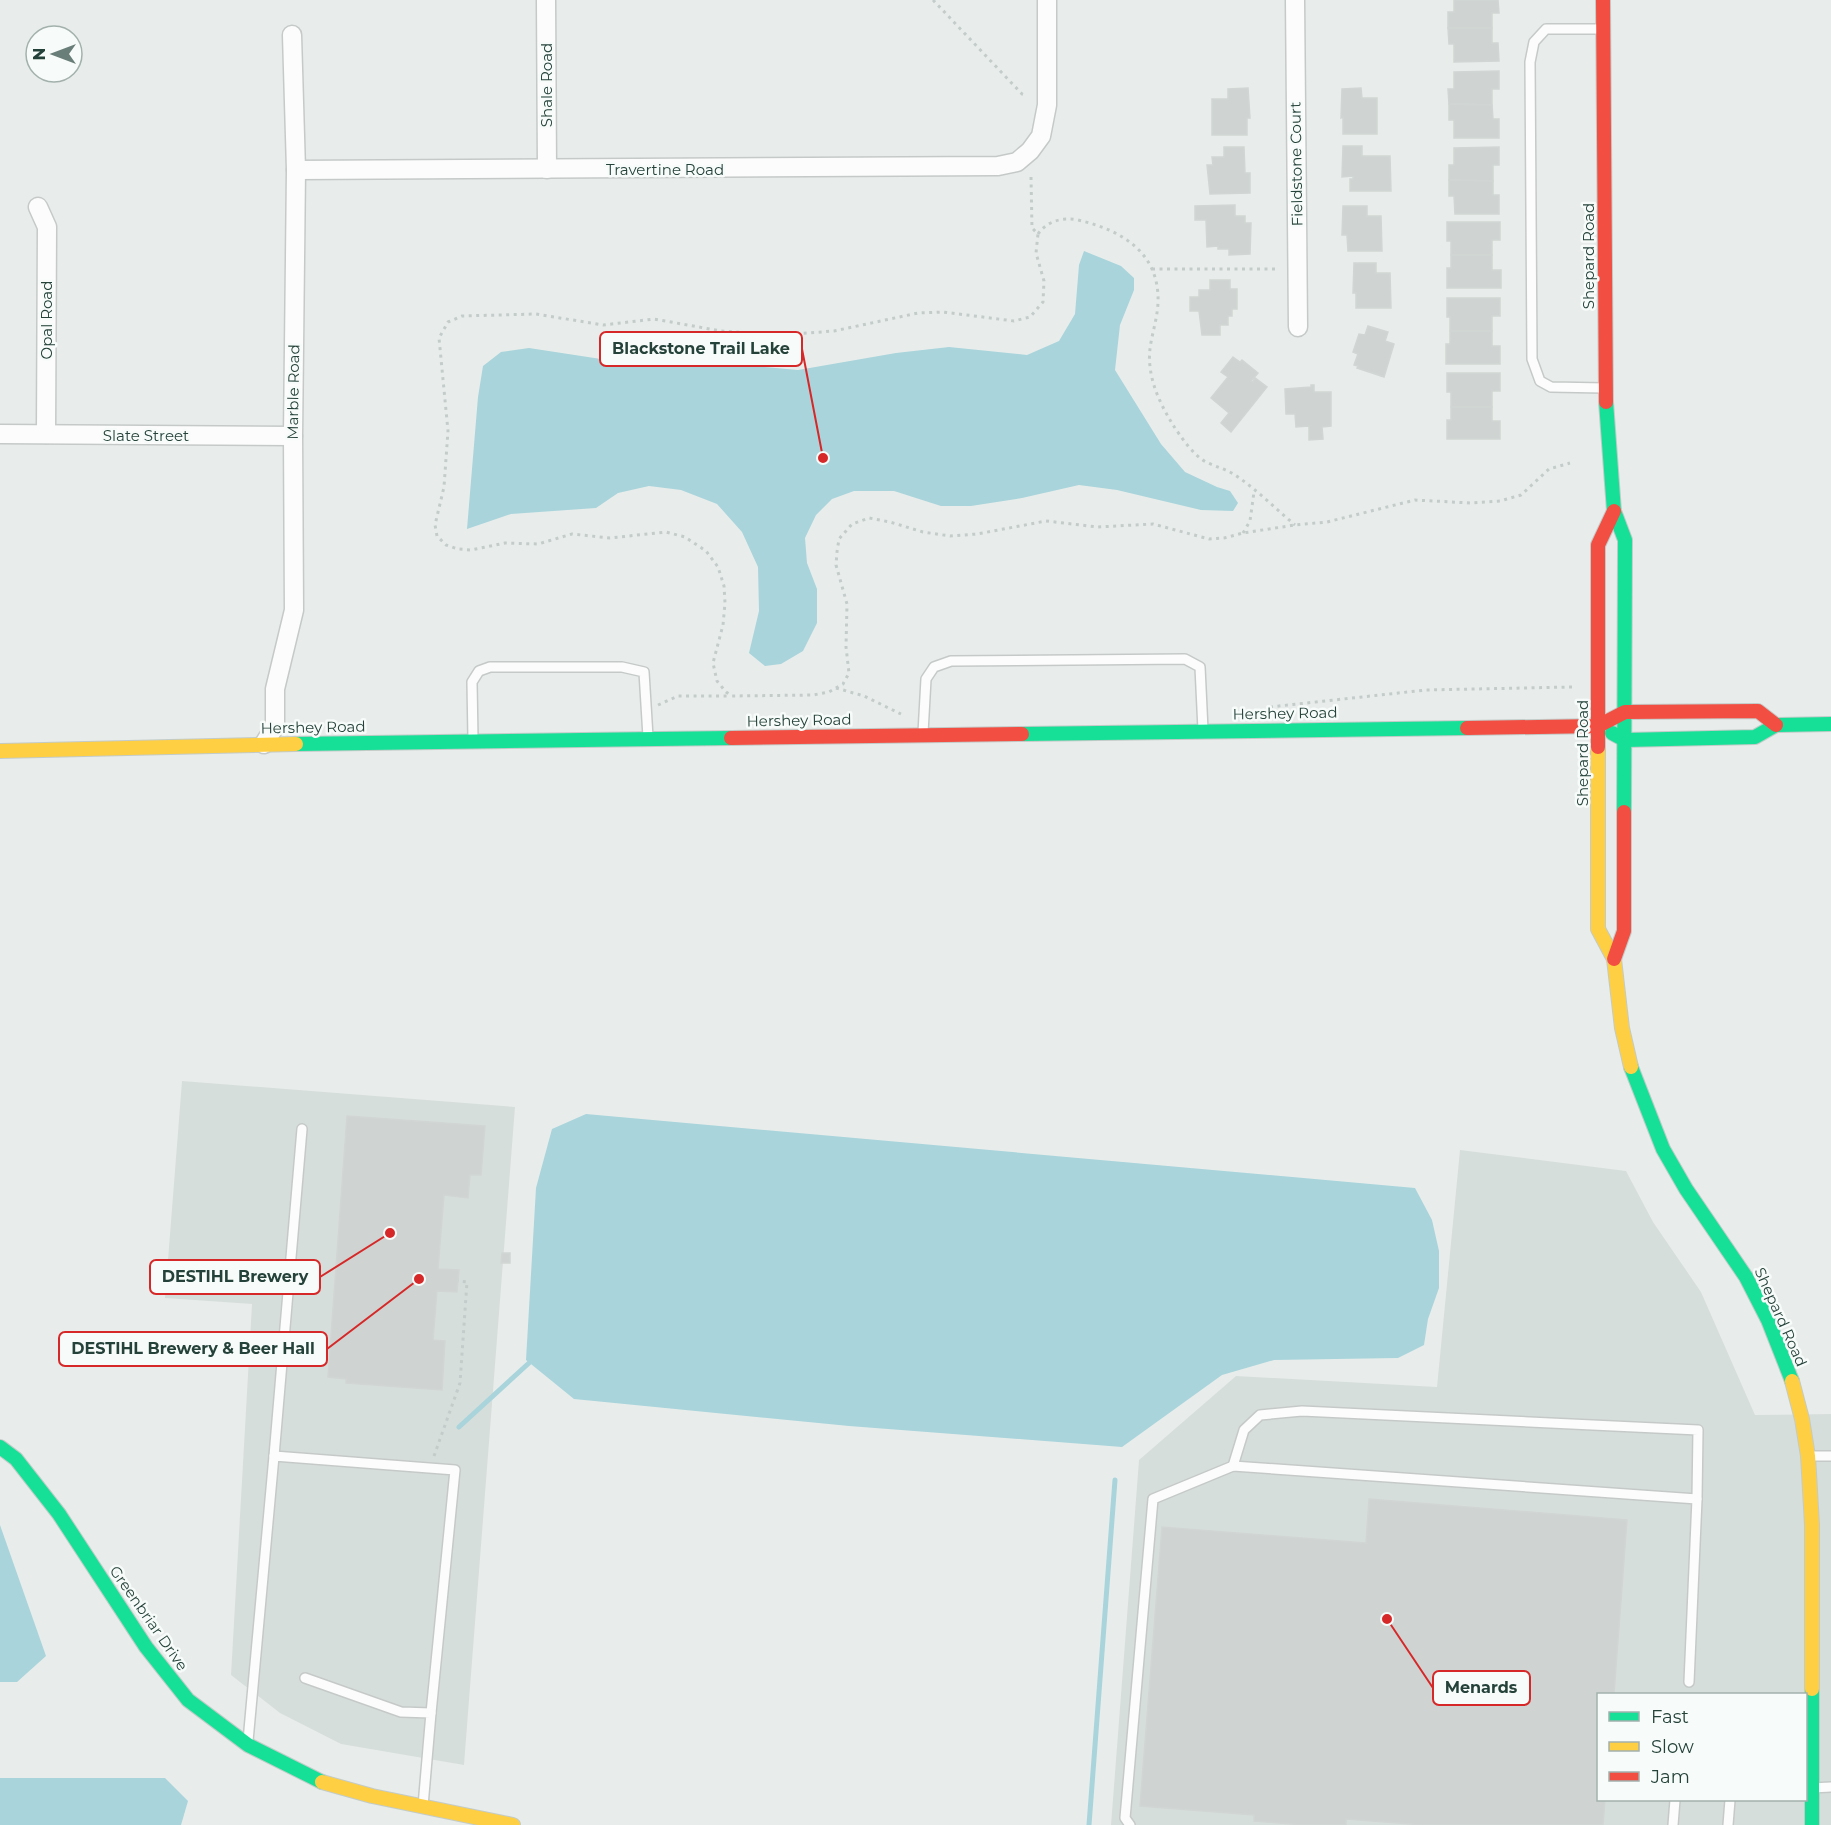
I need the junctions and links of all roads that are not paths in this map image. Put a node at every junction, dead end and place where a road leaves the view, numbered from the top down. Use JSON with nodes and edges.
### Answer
{"nodes":[{"id":1,"x":546,"y":0,"type":"edge"},
{"id":2,"x":1047,"y":0,"type":"edge"},
{"id":3,"x":1295,"y":0,"type":"edge"},
{"id":4,"x":1603,"y":0,"type":"edge"},
{"id":5,"x":1603,"y":29,"type":"junction"},
{"id":6,"x":292,"y":35,"type":"dead end"},
{"id":7,"x":547,"y":169,"type":"junction"},
{"id":8,"x":296,"y":170,"type":"junction"},
{"id":9,"x":38,"y":207,"type":"dead end"},
{"id":10,"x":1298,"y":327,"type":"dead end"},
{"id":11,"x":1605,"y":388,"type":"junction"},
{"id":12,"x":0,"y":434,"type":"edge"},
{"id":13,"x":46,"y":434,"type":"junction"},
{"id":14,"x":293,"y":436,"type":"junction"},
{"id":15,"x":1614,"y":511,"type":"junction"},
{"id":16,"x":1625,"y":712,"type":"junction"},
{"id":17,"x":1831,"y":724,"type":"edge"},
{"id":18,"x":1776,"y":725,"type":"junction"},
{"id":19,"x":1598,"y":726,"type":"junction"},
{"id":20,"x":1203,"y":731,"type":"junction"},
{"id":21,"x":923,"y":735,"type":"junction"},
{"id":22,"x":648,"y":739,"type":"junction"},
{"id":23,"x":1625,"y":740,"type":"junction"},
{"id":24,"x":473,"y":741,"type":"junction"},
{"id":25,"x":264,"y":744,"type":"junction"},
{"id":26,"x":0,"y":751,"type":"edge"},
{"id":27,"x":1614,"y":959,"type":"junction"},
{"id":28,"x":302,"y":1129,"type":"dead end"},
{"id":29,"x":219,"y":1267,"type":"dead end"},
{"id":30,"x":289,"y":1276,"type":"junction"},
{"id":31,"x":0,"y":1447,"type":"edge"},
{"id":32,"x":274,"y":1456,"type":"junction"},
{"id":33,"x":1808,"y":1456,"type":"junction"},
{"id":34,"x":1831,"y":1456,"type":"edge"},
{"id":35,"x":1233,"y":1466,"type":"junction"},
{"id":36,"x":1697,"y":1499,"type":"junction"},
{"id":37,"x":305,"y":1678,"type":"dead end"},
{"id":38,"x":1689,"y":1683,"type":"dead end"},
{"id":39,"x":431,"y":1713,"type":"junction"},
{"id":40,"x":248,"y":1744,"type":"junction"},
{"id":41,"x":1831,"y":1787,"type":"edge"},
{"id":42,"x":1809,"y":1788,"type":"edge"},
{"id":43,"x":1675,"y":1801,"type":"edge"},
{"id":44,"x":1730,"y":1801,"type":"edge"},
{"id":45,"x":423,"y":1806,"type":"junction"},
{"id":46,"x":1671,"y":1823,"type":"edge"},
{"id":47,"x":513,"y":1825,"type":"edge"},
{"id":48,"x":1130,"y":1825,"type":"edge"},
{"id":49,"x":1728,"y":1825,"type":"edge"},
{"id":50,"x":1812,"y":1825,"type":"edge"}],
"edges":[{"from":1,"to":7,"type":"street","name":"Shale Road"},
{"from":2,"to":7,"type":"street","name":"Travertine Road"},
{"from":3,"to":10,"type":"street","name":"Fieldstone Court"},
{"from":4,"to":5,"type":"main road","name":"Shepard Road"},
{"from":5,"to":11,"type":"main road","name":"Shepard Road"},
{"from":5,"to":11,"type":"lane"},
{"from":6,"to":8,"type":"street","name":"Marble Road"},
{"from":7,"to":8,"type":"street","name":"Travertine Road"},
{"from":8,"to":14,"type":"street","name":"Marble Road"},
{"from":9,"to":13,"type":"street","name":"Opal Road"},
{"from":11,"to":15,"type":"main road","name":"Shepard Road"},
{"from":12,"to":13,"type":"street","name":"Slate Street"},
{"from":13,"to":14,"type":"street","name":"Slate Street"},
{"from":14,"to":25,"type":"street","name":"Marble Road"},
{"from":15,"to":16,"type":"main road","name":"Shepard Road"},
{"from":15,"to":19,"type":"main road","name":"Shepard Road"},
{"from":16,"to":18,"type":"main road","name":"Hershey Road"},
{"from":16,"to":19,"type":"main road","name":"Hershey Road"},
{"from":16,"to":23,"type":"main road","name":"Shepard Road"},
{"from":17,"to":18,"type":"main road","name":"Hershey Road"},
{"from":18,"to":23,"type":"main road","name":"Hershey Road"},
{"from":19,"to":20,"type":"main road","name":"Hershey Road"},
{"from":19,"to":23,"type":"main road","name":"Hershey Road"},
{"from":19,"to":27,"type":"main road","name":"Shepard Road"},
{"from":20,"to":21,"type":"main road","name":"Hershey Road"},
{"from":20,"to":21,"type":"lane"},
{"from":21,"to":22,"type":"main road","name":"Hershey Road"},
{"from":22,"to":24,"type":"main road","name":"Hershey Road"},
{"from":22,"to":24,"type":"lane"},
{"from":23,"to":27,"type":"main road","name":"Shepard Road"},
{"from":24,"to":25,"type":"main road","name":"Hershey Road"},
{"from":25,"to":26,"type":"main road","name":"Hershey Road"},
{"from":27,"to":33,"type":"main road","name":"Shepard Road"},
{"from":28,"to":30,"type":"lane"},
{"from":29,"to":30,"type":"lane"},
{"from":30,"to":32,"type":"lane"},
{"from":31,"to":40,"type":"main road","name":"Greenbriar Drive"},
{"from":32,"to":39,"type":"lane"},
{"from":32,"to":40,"type":"lane"},
{"from":33,"to":34,"type":"lane"},
{"from":33,"to":42,"type":"main road","name":"Shepard Road"},
{"from":35,"to":36,"type":"lane"},
{"from":35,"to":36,"type":"lane"},
{"from":35,"to":48,"type":"lane"},
{"from":36,"to":38,"type":"lane"},
{"from":37,"to":39,"type":"lane"},
{"from":39,"to":45,"type":"lane"},
{"from":40,"to":45,"type":"main road","name":"Greenbriar Drive"},
{"from":41,"to":42,"type":"lane"},
{"from":42,"to":50,"type":"main road","name":"Shepard Road"},
{"from":43,"to":46,"type":"lane"},
{"from":44,"to":49,"type":"lane"},
{"from":45,"to":47,"type":"main road","name":"Greenbriar Drive"}]}
